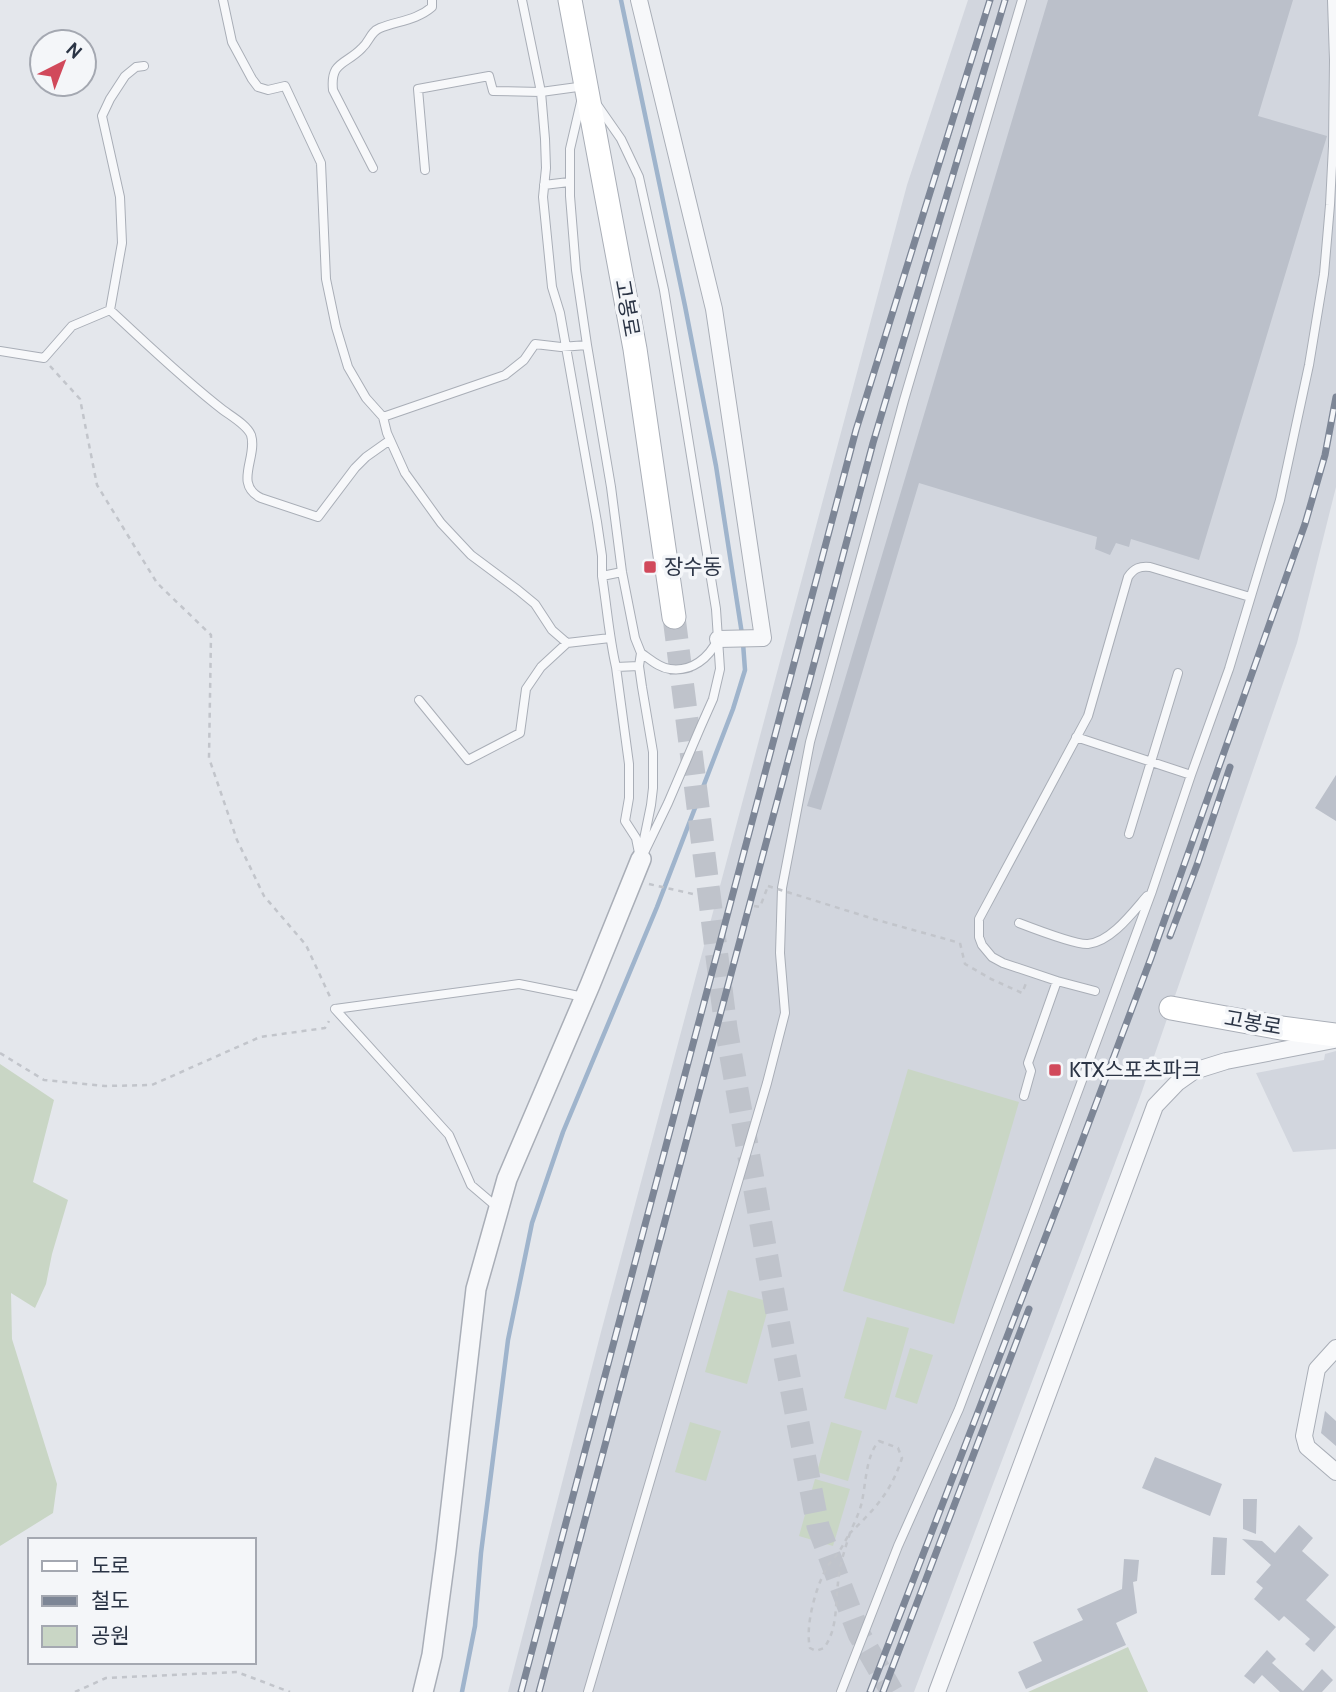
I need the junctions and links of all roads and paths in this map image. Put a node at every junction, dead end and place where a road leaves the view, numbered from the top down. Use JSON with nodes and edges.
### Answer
{"nodes":[{"id":1,"x":223,"y":0,"type":"edge"},
{"id":2,"x":432,"y":0,"type":"edge"},
{"id":3,"x":522,"y":0,"type":"edge"},
{"id":4,"x":570,"y":0,"type":"edge"},
{"id":5,"x":639,"y":0,"type":"edge"},
{"id":6,"x":1021,"y":0,"type":"edge"},
{"id":7,"x":1332,"y":0,"type":"edge"},
{"id":8,"x":144,"y":66,"type":"dead end"},
{"id":9,"x":585,"y":86,"type":"junction"},
{"id":10,"x":541,"y":92,"type":"junction"},
{"id":11,"x":373,"y":168,"type":"dead end"},
{"id":12,"x":425,"y":170,"type":"dead end"},
{"id":13,"x":569,"y":182,"type":"junction"},
{"id":14,"x":544,"y":185,"type":"junction"},
{"id":15,"x":110,"y":310,"type":"junction"},
{"id":16,"x":587,"y":345,"type":"junction"},
{"id":17,"x":566,"y":346,"type":"junction"},
{"id":18,"x":0,"y":351,"type":"edge"},
{"id":19,"x":44,"y":358,"type":"junction"},
{"id":20,"x":383,"y":416,"type":"junction"},
{"id":21,"x":390,"y":440,"type":"junction"},
{"id":22,"x":622,"y":572,"type":"junction"},
{"id":23,"x":602,"y":576,"type":"junction"},
{"id":24,"x":1250,"y":597,"type":"junction"},
{"id":25,"x":674,"y":617,"type":"tunnel mouth"},
{"id":26,"x":610,"y":638,"type":"junction"},
{"id":27,"x":723,"y":639,"type":"junction"},
{"id":28,"x":567,"y":643,"type":"junction"},
{"id":29,"x":641,"y":653,"type":"junction"},
{"id":30,"x":639,"y":666,"type":"junction"},
{"id":31,"x":616,"y":667,"type":"junction"},
{"id":32,"x":1178,"y":673,"type":"dead end"},
{"id":33,"x":419,"y":699,"type":"dead end"},
{"id":34,"x":1076,"y":737,"type":"junction"},
{"id":35,"x":1150,"y":762,"type":"junction"},
{"id":36,"x":1191,"y":775,"type":"junction"},
{"id":37,"x":1129,"y":834,"type":"dead end"},
{"id":38,"x":640,"y":859,"type":"junction"},
{"id":39,"x":654,"y":885,"type":"dead end"},
{"id":40,"x":1152,"y":891,"type":"junction"},
{"id":41,"x":693,"y":894,"type":"dead end"},
{"id":42,"x":754,"y":906,"type":"dead end"},
{"id":43,"x":1019,"y":923,"type":"dead end"},
{"id":44,"x":1031,"y":972,"type":"junction"},
{"id":45,"x":1057,"y":981,"type":"junction"},
{"id":46,"x":1094,"y":991,"type":"dead end"},
{"id":47,"x":584,"y":997,"type":"junction"},
{"id":48,"x":1171,"y":1008,"type":"dead end"},
{"id":49,"x":335,"y":1009,"type":"junction"},
{"id":50,"x":1336,"y":1037,"type":"edge"},
{"id":51,"x":0,"y":1053,"type":"edge"},
{"id":52,"x":1024,"y":1096,"type":"dead end"},
{"id":53,"x":499,"y":1209,"type":"junction"},
{"id":54,"x":1336,"y":1348,"type":"edge"},
{"id":55,"x":1336,"y":1472,"type":"edge"},
{"id":56,"x":850,"y":1533,"type":"junction"},
{"id":57,"x":75,"y":1692,"type":"edge"},
{"id":58,"x":289,"y":1692,"type":"edge"},
{"id":59,"x":423,"y":1692,"type":"edge"},
{"id":60,"x":588,"y":1692,"type":"edge"},
{"id":61,"x":841,"y":1692,"type":"edge"},
{"id":62,"x":937,"y":1692,"type":"edge"}],
"edges":[{"from":1,"to":20,"type":"lane"},
{"from":2,"to":11,"type":"lane"},
{"from":3,"to":10,"type":"lane"},
{"from":4,"to":9,"type":"main road","name":"고봉로"},
{"from":5,"to":27,"type":"street"},
{"from":6,"to":60,"type":"lane"},
{"from":7,"to":24,"type":"lane"},
{"from":8,"to":15,"type":"lane"},
{"from":9,"to":10,"type":"lane"},
{"from":9,"to":13,"type":"lane"},
{"from":9,"to":25,"type":"main road","name":"고봉로"},
{"from":9,"to":27,"type":"lane"},
{"from":10,"to":12,"type":"lane"},
{"from":10,"to":14,"type":"lane"},
{"from":13,"to":14,"type":"lane"},
{"from":13,"to":16,"type":"lane"},
{"from":14,"to":17,"type":"lane"},
{"from":15,"to":19,"type":"lane"},
{"from":15,"to":21,"type":"lane"},
{"from":16,"to":17,"type":"lane"},
{"from":16,"to":22,"type":"lane"},
{"from":17,"to":20,"type":"lane"},
{"from":17,"to":23,"type":"lane"},
{"from":18,"to":19,"type":"lane"},
{"from":19,"to":49,"type":"path"},
{"from":20,"to":21,"type":"lane"},
{"from":21,"to":28,"type":"lane"},
{"from":22,"to":23,"type":"lane"},
{"from":22,"to":29,"type":"lane"},
{"from":23,"to":26,"type":"lane"},
{"from":24,"to":34,"type":"lane"},
{"from":24,"to":36,"type":"lane"},
{"from":26,"to":28,"type":"lane"},
{"from":26,"to":31,"type":"lane"},
{"from":27,"to":29,"type":"lane"},
{"from":27,"to":38,"type":"lane"},
{"from":28,"to":33,"type":"lane"},
{"from":29,"to":30,"type":"lane"},
{"from":30,"to":31,"type":"lane"},
{"from":30,"to":38,"type":"lane"},
{"from":31,"to":38,"type":"lane"},
{"from":32,"to":35,"type":"lane"},
{"from":34,"to":35,"type":"lane"},
{"from":34,"to":44,"type":"lane"},
{"from":35,"to":36,"type":"lane"},
{"from":35,"to":37,"type":"lane"},
{"from":36,"to":40,"type":"lane"},
{"from":38,"to":47,"type":"street"},
{"from":39,"to":41,"type":"path"},
{"from":40,"to":43,"type":"lane"},
{"from":40,"to":61,"type":"lane"},
{"from":42,"to":44,"type":"path","bridge":true},
{"from":44,"to":45,"type":"lane"},
{"from":45,"to":46,"type":"lane"},
{"from":45,"to":52,"type":"lane"},
{"from":47,"to":49,"type":"lane"},
{"from":47,"to":53,"type":"street"},
{"from":48,"to":50,"type":"main road","name":"고봉로"},
{"from":49,"to":51,"type":"path"},
{"from":49,"to":53,"type":"lane"},
{"from":50,"to":62,"type":"street"},
{"from":53,"to":59,"type":"street"},
{"from":54,"to":55,"type":"street"},
{"from":56,"to":56,"type":"path"},
{"from":56,"to":56,"type":"path"},
{"from":57,"to":58,"type":"path"}]}
